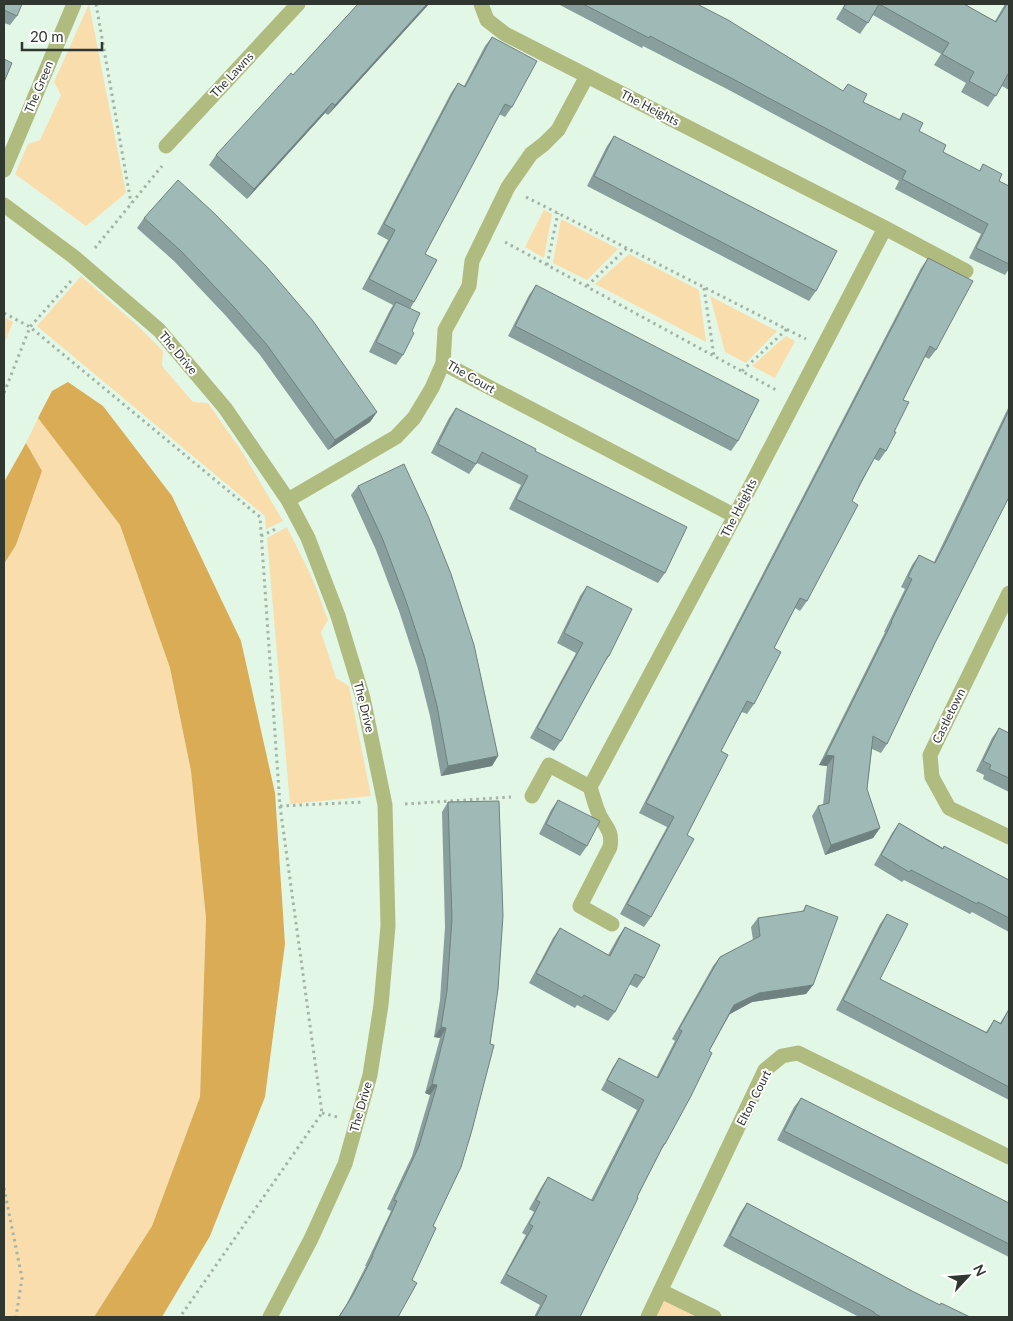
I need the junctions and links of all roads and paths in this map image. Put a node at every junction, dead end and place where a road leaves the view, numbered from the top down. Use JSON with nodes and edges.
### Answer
{"nodes":[{"id":1,"x":74,"y":4,"type":"edge"},
{"id":2,"x":96,"y":4,"type":"edge"},
{"id":3,"x":298,"y":4,"type":"edge"},
{"id":4,"x":481,"y":4,"type":"edge"},
{"id":5,"x":587,"y":76,"type":"junction"},
{"id":6,"x":166,"y":146,"type":"joint"},
{"id":7,"x":4,"y":170,"type":"edge"},
{"id":8,"x":508,"y":188,"type":"junction"},
{"id":9,"x":131,"y":203,"type":"junction"},
{"id":10,"x":4,"y":205,"type":"edge"},
{"id":11,"x":558,"y":213,"type":"junction"},
{"id":12,"x":885,"y":228,"type":"junction"},
{"id":13,"x":486,"y":232,"type":"junction"},
{"id":14,"x":626,"y":248,"type":"junction"},
{"id":15,"x":547,"y":265,"type":"junction"},
{"id":16,"x":84,"y":266,"type":"junction"},
{"id":17,"x":966,"y":271,"type":"dead end"},
{"id":18,"x":587,"y":286,"type":"junction"},
{"id":19,"x":704,"y":287,"type":"junction"},
{"id":20,"x":4,"y":312,"type":"edge"},
{"id":21,"x":30,"y":327,"type":"junction"},
{"id":22,"x":786,"y":329,"type":"junction"},
{"id":23,"x":822,"y":347,"type":"junction"},
{"id":24,"x":714,"y":356,"type":"junction"},
{"id":25,"x":443,"y":363,"type":"junction"},
{"id":26,"x":742,"y":371,"type":"junction"},
{"id":27,"x":4,"y":393,"type":"edge"},
{"id":28,"x":794,"y":400,"type":"junction"},
{"id":29,"x":288,"y":500,"type":"junction"},
{"id":30,"x":735,"y":516,"type":"junction"},
{"id":31,"x":1009,"y":593,"type":"edge"},
{"id":32,"x":590,"y":787,"type":"junction"},
{"id":33,"x":532,"y":796,"type":"dead end"},
{"id":34,"x":1009,"y":837,"type":"edge"},
{"id":35,"x":612,"y":924,"type":"dead end"},
{"id":36,"x":1009,"y":1157,"type":"edge"},
{"id":37,"x":4,"y":1188,"type":"edge"},
{"id":38,"x":661,"y":1291,"type":"junction"},
{"id":39,"x":16,"y":1317,"type":"edge"},
{"id":40,"x":180,"y":1317,"type":"edge"},
{"id":41,"x":270,"y":1317,"type":"edge"},
{"id":42,"x":648,"y":1317,"type":"edge"},
{"id":43,"x":714,"y":1317,"type":"edge"}],
"edges":[{"from":1,"to":7,"type":"street","name":"The Green"},
{"from":2,"to":9,"type":"path"},
{"from":3,"to":6,"type":"street","name":"The Lawns"},
{"from":4,"to":5,"type":"street","name":"The Heights"},
{"from":5,"to":8,"type":"street","name":"The Court"},
{"from":5,"to":12,"type":"street","name":"The Heights"},
{"from":6,"to":9,"type":"path"},
{"from":8,"to":11,"type":"path"},
{"from":8,"to":13,"type":"street","name":"The Court"},
{"from":9,"to":16,"type":"path"},
{"from":10,"to":16,"type":"street","name":"The Drive"},
{"from":11,"to":14,"type":"path"},
{"from":11,"to":15,"type":"path"},
{"from":12,"to":17,"type":"street","name":"The Heights"},
{"from":12,"to":23,"type":"street","name":"The Heights"},
{"from":13,"to":15,"type":"path"},
{"from":13,"to":25,"type":"street","name":"The Court"},
{"from":14,"to":18,"type":"path"},
{"from":14,"to":19,"type":"path"},
{"from":15,"to":18,"type":"path"},
{"from":16,"to":21,"type":"path"},
{"from":16,"to":29,"type":"street","name":"The Drive"},
{"from":18,"to":24,"type":"path"},
{"from":19,"to":22,"type":"path"},
{"from":19,"to":24,"type":"path"},
{"from":20,"to":21,"type":"path"},
{"from":21,"to":27,"type":"path"},
{"from":21,"to":40,"type":"path"},
{"from":22,"to":23,"type":"path"},
{"from":22,"to":26,"type":"path"},
{"from":23,"to":28,"type":"street","name":"The Heights"},
{"from":24,"to":26,"type":"path"},
{"from":25,"to":29,"type":"street"},
{"from":25,"to":30,"type":"street","name":"The Court"},
{"from":26,"to":28,"type":"path"},
{"from":28,"to":30,"type":"street","name":"The Heights"},
{"from":29,"to":41,"type":"street","name":"The Drive"},
{"from":30,"to":32,"type":"street","name":"The Heights"},
{"from":31,"to":34,"type":"street","name":"Castletown"},
{"from":32,"to":33,"type":"street"},
{"from":32,"to":35,"type":"street"},
{"from":36,"to":38,"type":"street","name":"Elton Court"},
{"from":37,"to":39,"type":"path"},
{"from":38,"to":42,"type":"street","name":"Elton Court"},
{"from":38,"to":43,"type":"street"}]}
